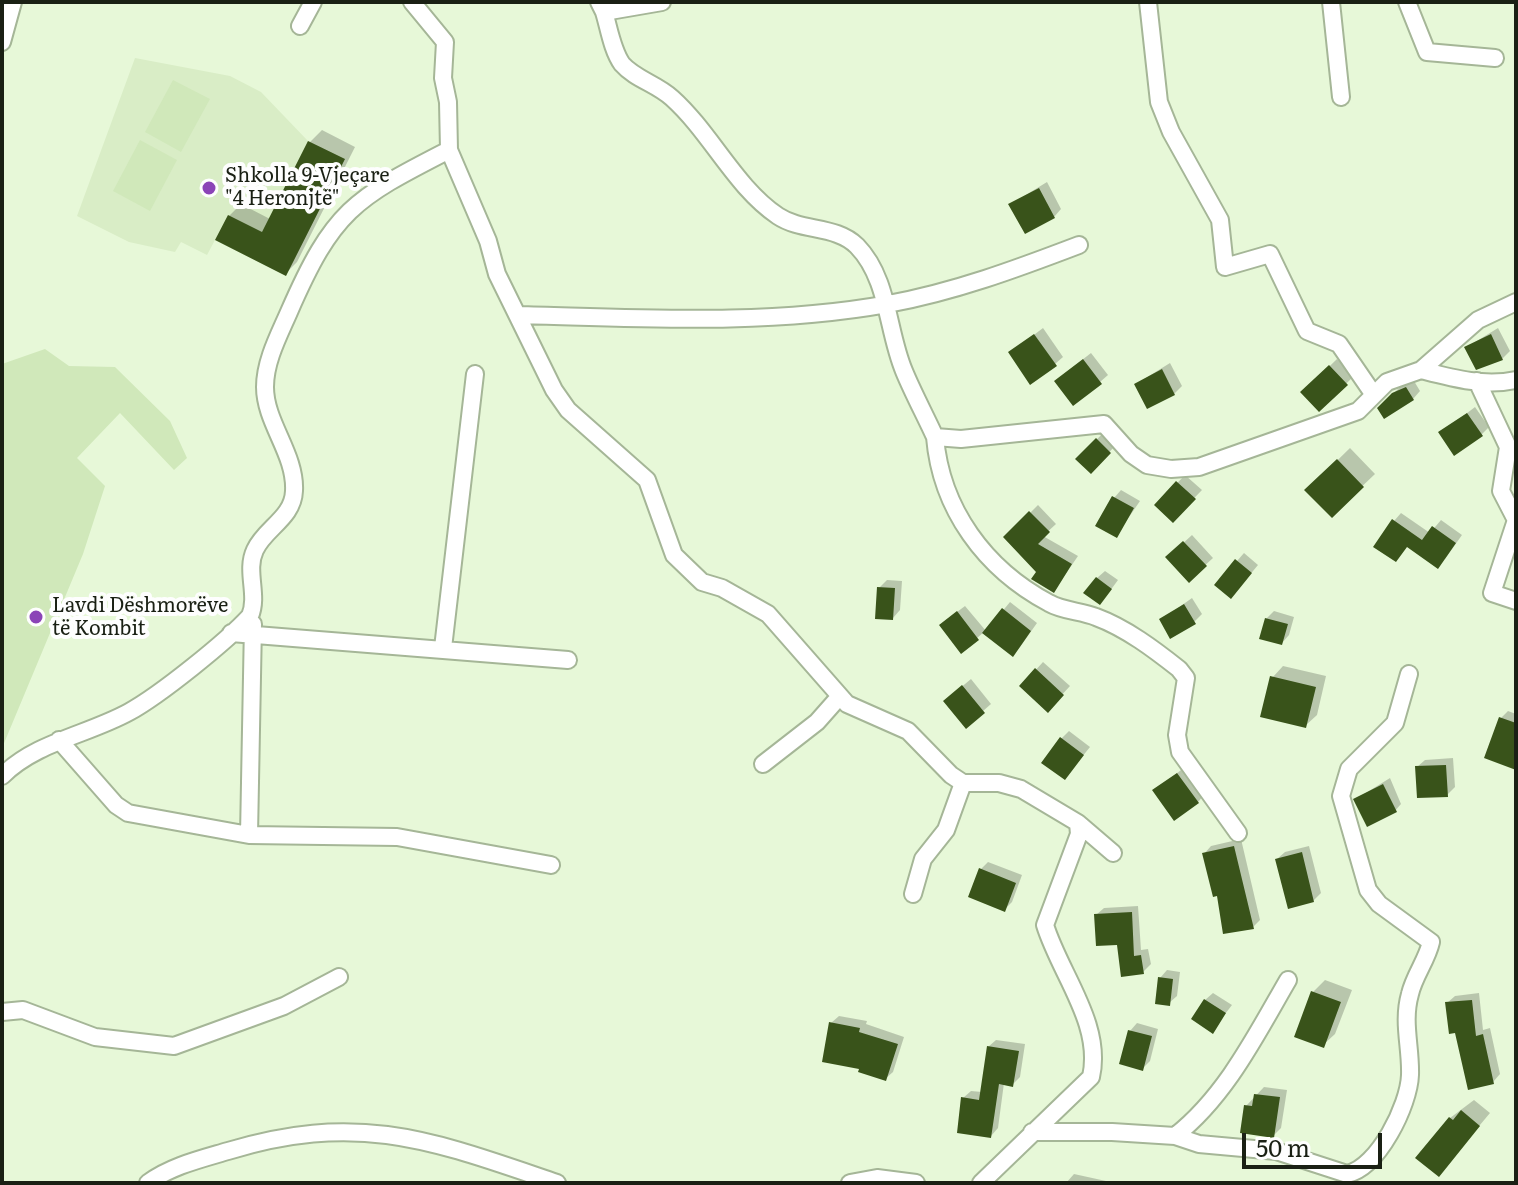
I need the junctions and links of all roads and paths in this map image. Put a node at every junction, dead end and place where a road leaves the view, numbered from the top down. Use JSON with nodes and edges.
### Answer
{"nodes":[{"id":1,"x":13,"y":2,"type":"edge"},
{"id":2,"x":313,"y":2,"type":"edge"},
{"id":3,"x":412,"y":2,"type":"edge"},
{"id":4,"x":662,"y":2,"type":"edge"},
{"id":5,"x":1148,"y":2,"type":"edge"},
{"id":6,"x":1331,"y":2,"type":"edge"},
{"id":7,"x":1407,"y":2,"type":"edge"},
{"id":8,"x":602,"y":7,"type":"edge"},
{"id":9,"x":300,"y":26,"type":"dead end"},
{"id":10,"x":2,"y":42,"type":"edge"},
{"id":11,"x":1495,"y":58,"type":"dead end"},
{"id":12,"x":1341,"y":97,"type":"dead end"},
{"id":13,"x":449,"y":150,"type":"junction"},
{"id":14,"x":1079,"y":245,"type":"dead end"},
{"id":15,"x":1516,"y":302,"type":"edge"},
{"id":16,"x":886,"y":305,"type":"junction"},
{"id":17,"x":518,"y":315,"type":"junction"},
{"id":18,"x":1421,"y":370,"type":"junction"},
{"id":19,"x":475,"y":374,"type":"dead end"},
{"id":20,"x":1516,"y":380,"type":"edge"},
{"id":21,"x":1477,"y":381,"type":"junction"},
{"id":22,"x":1374,"y":395,"type":"junction"},
{"id":23,"x":935,"y":437,"type":"junction"},
{"id":24,"x":1516,"y":601,"type":"edge"},
{"id":25,"x":254,"y":608,"type":"junction"},
{"id":26,"x":231,"y":633,"type":"junction"},
{"id":27,"x":253,"y":633,"type":"junction"},
{"id":28,"x":443,"y":648,"type":"junction"},
{"id":29,"x":568,"y":660,"type":"dead end"},
{"id":30,"x":1409,"y":674,"type":"dead end"},
{"id":31,"x":840,"y":696,"type":"junction"},
{"id":32,"x":59,"y":740,"type":"junction"},
{"id":33,"x":763,"y":764,"type":"dead end"},
{"id":34,"x":2,"y":776,"type":"edge"},
{"id":35,"x":963,"y":783,"type":"junction"},
{"id":36,"x":1078,"y":823,"type":"junction"},
{"id":37,"x":1238,"y":833,"type":"dead end"},
{"id":38,"x":249,"y":835,"type":"junction"},
{"id":39,"x":1113,"y":853,"type":"dead end"},
{"id":40,"x":551,"y":865,"type":"dead end"},
{"id":41,"x":913,"y":894,"type":"dead end"},
{"id":42,"x":339,"y":977,"type":"dead end"},
{"id":43,"x":1288,"y":980,"type":"dead end"},
{"id":44,"x":2,"y":1012,"type":"edge"},
{"id":45,"x":1032,"y":1132,"type":"junction"},
{"id":46,"x":1175,"y":1136,"type":"junction"},
{"id":47,"x":148,"y":1183,"type":"edge"},
{"id":48,"x":557,"y":1183,"type":"edge"},
{"id":49,"x":850,"y":1183,"type":"edge"},
{"id":50,"x":916,"y":1183,"type":"edge"},
{"id":51,"x":981,"y":1183,"type":"edge"}],
"edges":[{"from":1,"to":10,"type":"street"},
{"from":2,"to":9,"type":"street"},
{"from":3,"to":13,"type":"street"},
{"from":4,"to":8,"type":"street"},
{"from":5,"to":22,"type":"street"},
{"from":6,"to":12,"type":"street"},
{"from":7,"to":11,"type":"street"},
{"from":8,"to":16,"type":"street"},
{"from":13,"to":17,"type":"street"},
{"from":13,"to":25,"type":"street"},
{"from":14,"to":16,"type":"street"},
{"from":15,"to":18,"type":"street"},
{"from":16,"to":17,"type":"street"},
{"from":16,"to":23,"type":"street"},
{"from":17,"to":31,"type":"street"},
{"from":18,"to":21,"type":"street"},
{"from":18,"to":22,"type":"street"},
{"from":19,"to":28,"type":"street"},
{"from":20,"to":21,"type":"street"},
{"from":21,"to":24,"type":"street"},
{"from":22,"to":23,"type":"street"},
{"from":23,"to":37,"type":"street"},
{"from":25,"to":26,"type":"street"},
{"from":25,"to":27,"type":"street"},
{"from":26,"to":27,"type":"street"},
{"from":26,"to":32,"type":"street"},
{"from":27,"to":28,"type":"street"},
{"from":27,"to":38,"type":"street"},
{"from":28,"to":29,"type":"street"},
{"from":30,"to":46,"type":"street"},
{"from":31,"to":33,"type":"street"},
{"from":31,"to":35,"type":"street"},
{"from":32,"to":34,"type":"street"},
{"from":32,"to":38,"type":"street"},
{"from":35,"to":36,"type":"street"},
{"from":35,"to":41,"type":"street"},
{"from":36,"to":39,"type":"street"},
{"from":36,"to":45,"type":"street"},
{"from":38,"to":40,"type":"street"},
{"from":42,"to":44,"type":"street"},
{"from":43,"to":46,"type":"street"},
{"from":45,"to":46,"type":"street"},
{"from":45,"to":51,"type":"street"},
{"from":47,"to":48,"type":"street"},
{"from":49,"to":50,"type":"street"}]}
